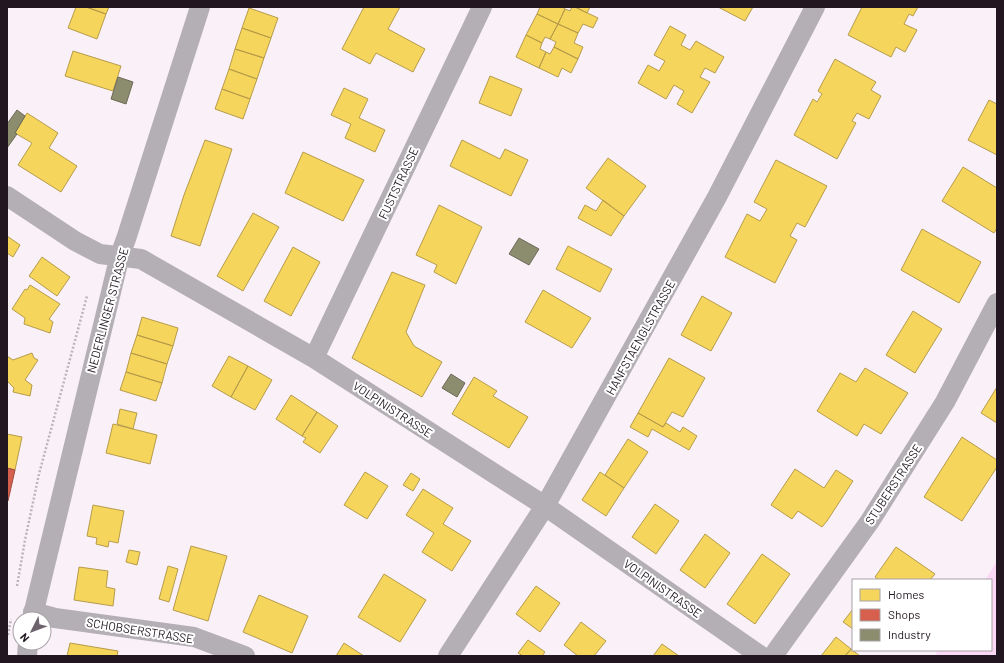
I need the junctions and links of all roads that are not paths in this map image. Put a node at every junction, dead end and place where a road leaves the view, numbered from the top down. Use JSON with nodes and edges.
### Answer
{"nodes":[{"id":1,"x":200,"y":7,"type":"edge"},
{"id":2,"x":482,"y":7,"type":"edge"},
{"id":3,"x":815,"y":7,"type":"edge"},
{"id":4,"x":7,"y":196,"type":"edge"},
{"id":5,"x":120,"y":256,"type":"junction"},
{"id":6,"x":997,"y":302,"type":"edge"},
{"id":7,"x":314,"y":358,"type":"junction"},
{"id":8,"x":546,"y":506,"type":"junction"},
{"id":9,"x":33,"y":611,"type":"edge"},
{"id":10,"x":52,"y":618,"type":"edge"},
{"id":11,"x":244,"y":656,"type":"edge"},
{"id":12,"x":448,"y":656,"type":"edge"},
{"id":13,"x":761,"y":656,"type":"edge"},
{"id":14,"x":774,"y":656,"type":"edge"}],
"edges":[{"from":1,"to":5,"type":"street","name":"NEDERLINGER STRASSE"},
{"from":2,"to":7,"type":"street","name":"FUSTSTRASSE"},
{"from":3,"to":8,"type":"street","name":"HANFSTAENGLSTRASSE"},
{"from":4,"to":5,"type":"street","name":"VOLPINISTRASSE"},
{"from":5,"to":7,"type":"street","name":"VOLPINISTRASSE"},
{"from":5,"to":9,"type":"street","name":"NEDERLINGER STRASSE"},
{"from":6,"to":14,"type":"street","name":"STUBERSTRASSE"},
{"from":7,"to":8,"type":"street","name":"VOLPINISTRASSE"},
{"from":8,"to":12,"type":"street","name":"HANFSTAENGLSTRASSE"},
{"from":8,"to":13,"type":"street","name":"VOLPINISTRASSE"},
{"from":10,"to":11,"type":"street","name":"SCHOBSERSTRASSE"}]}
